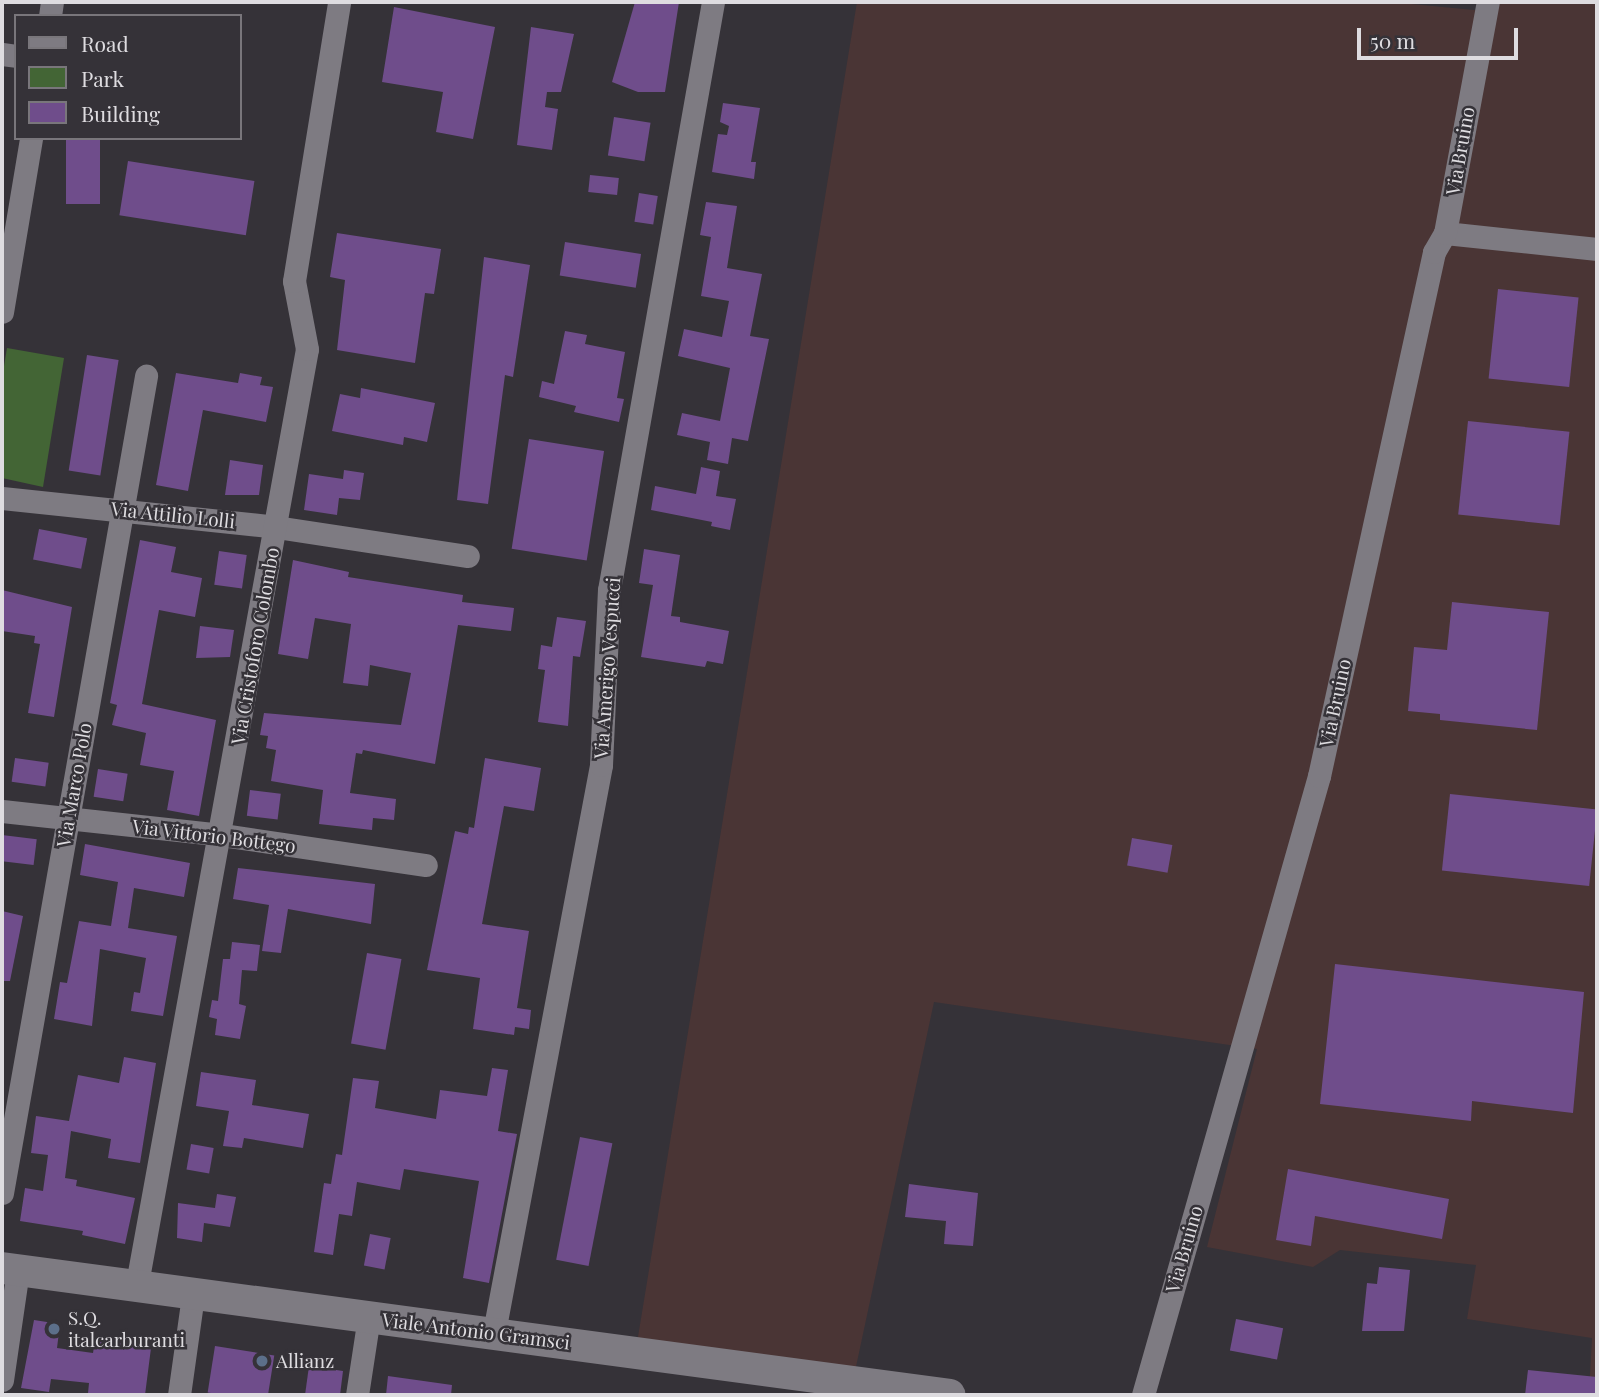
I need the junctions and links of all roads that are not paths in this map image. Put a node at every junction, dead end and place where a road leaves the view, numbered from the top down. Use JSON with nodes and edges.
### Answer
{"nodes":[{"id":1,"x":339,"y":2,"type":"edge"},
{"id":2,"x":713,"y":2,"type":"edge"},
{"id":3,"x":1488,"y":2,"type":"edge"},
{"id":4,"x":31,"y":140,"type":"edge"},
{"id":5,"x":1445,"y":233,"type":"junction"},
{"id":6,"x":1597,"y":249,"type":"edge"},
{"id":7,"x":2,"y":312,"type":"edge"},
{"id":8,"x":146,"y":376,"type":"dead end"},
{"id":9,"x":2,"y":498,"type":"edge"},
{"id":10,"x":123,"y":509,"type":"junction"},
{"id":11,"x":276,"y":527,"type":"junction"},
{"id":12,"x":468,"y":555,"type":"dead end"},
{"id":13,"x":2,"y":811,"type":"edge"},
{"id":14,"x":67,"y":820,"type":"junction"},
{"id":15,"x":222,"y":835,"type":"junction"},
{"id":16,"x":426,"y":865,"type":"dead end"},
{"id":17,"x":2,"y":1193,"type":"edge"},
{"id":18,"x":10,"y":1269,"type":"edge"},
{"id":19,"x":136,"y":1289,"type":"junction"},
{"id":20,"x":193,"y":1295,"type":"junction"},
{"id":21,"x":369,"y":1317,"type":"junction"},
{"id":22,"x":494,"y":1332,"type":"junction"},
{"id":23,"x":2,"y":1380,"type":"edge"},
{"id":24,"x":179,"y":1395,"type":"edge"},
{"id":25,"x":356,"y":1395,"type":"edge"},
{"id":26,"x":950,"y":1395,"type":"edge"},
{"id":27,"x":1143,"y":1395,"type":"edge"}],
"edges":[{"from":1,"to":11,"type":"street","name":"Via Cristoforo Colombo"},
{"from":2,"to":22,"type":"street","name":"Via Amerigo Vespucci"},
{"from":3,"to":5,"type":"street","name":"Via Bruino"},
{"from":4,"to":7,"type":"street"},
{"from":5,"to":6,"type":"street"},
{"from":5,"to":27,"type":"street","name":"Via Bruino"},
{"from":8,"to":10,"type":"street","name":"Via Marco Polo"},
{"from":9,"to":10,"type":"street","name":"Via Attilio Lolli"},
{"from":10,"to":11,"type":"street","name":"Via Attilio Lolli"},
{"from":10,"to":14,"type":"street","name":"Via Marco Polo"},
{"from":11,"to":12,"type":"street","name":"Via Attilio Lolli"},
{"from":11,"to":15,"type":"street","name":"Via Cristoforo Colombo"},
{"from":13,"to":14,"type":"street","name":"Via Vittorio Bottego"},
{"from":14,"to":15,"type":"street","name":"Via Vittorio Bottego"},
{"from":14,"to":17,"type":"street","name":"Via Marco Polo"},
{"from":15,"to":16,"type":"street","name":"Via Vittorio Bottego"},
{"from":15,"to":19,"type":"street","name":"Via Cristoforo Colombo"},
{"from":18,"to":19,"type":"street","name":"Viale Antonio Gramsci"},
{"from":18,"to":23,"type":"street"},
{"from":19,"to":20,"type":"street","name":"Viale Antonio Gramsci"},
{"from":20,"to":21,"type":"street","name":"Viale Antonio Gramsci"},
{"from":20,"to":24,"type":"street"},
{"from":21,"to":22,"type":"street","name":"Viale Antonio Gramsci"},
{"from":21,"to":25,"type":"street"},
{"from":22,"to":26,"type":"street","name":"Viale Antonio Gramsci"}]}
